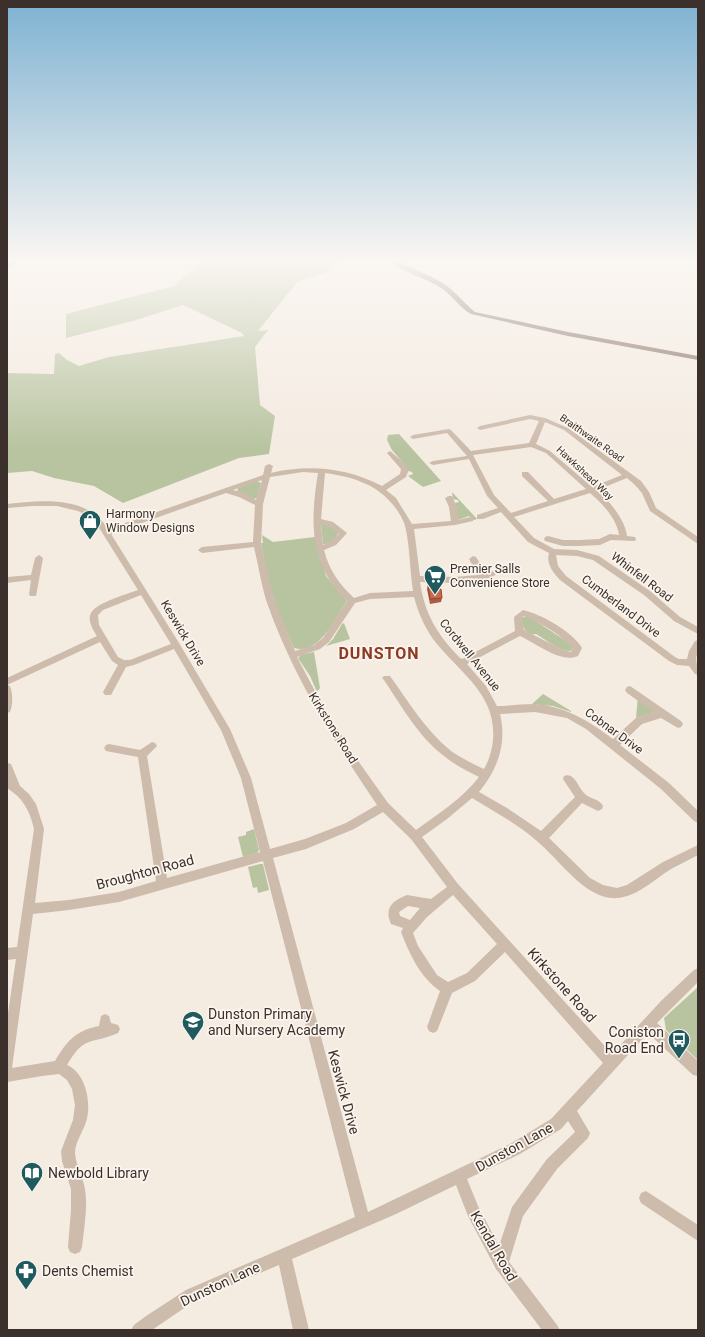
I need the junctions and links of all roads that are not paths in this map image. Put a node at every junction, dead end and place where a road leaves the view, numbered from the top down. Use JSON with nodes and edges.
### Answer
{"nodes":[{"id":1,"x":523,"y":324,"type":"edge"},
{"id":2,"x":698,"y":358,"type":"edge"},
{"id":3,"x":543,"y":419,"type":"junction"},
{"id":4,"x":480,"y":428,"type":"dead end"},
{"id":5,"x":413,"y":437,"type":"dead end"},
{"id":6,"x":532,"y":445,"type":"junction"},
{"id":7,"x":390,"y":452,"type":"dead end"},
{"id":8,"x":470,"y":455,"type":"junction"},
{"id":9,"x":433,"y":463,"type":"dead end"},
{"id":10,"x":269,"y":466,"type":"dead end"},
{"id":11,"x":322,"y":471,"type":"junction"},
{"id":12,"x":525,"y":474,"type":"dead end"},
{"id":13,"x":628,"y":475,"type":"junction"},
{"id":14,"x":266,"y":476,"type":"junction"},
{"id":15,"x":381,"y":490,"type":"junction"},
{"id":16,"x":591,"y":490,"type":"junction"},
{"id":17,"x":227,"y":491,"type":"junction"},
{"id":18,"x":449,"y":498,"type":"dead end"},
{"id":19,"x":553,"y":502,"type":"junction"},
{"id":20,"x":260,"y":504,"type":"junction"},
{"id":21,"x":7,"y":506,"type":"edge"},
{"id":22,"x":502,"y":510,"type":"junction"},
{"id":23,"x":510,"y":516,"type":"junction"},
{"id":24,"x":480,"y":517,"type":"dead end"},
{"id":25,"x":470,"y":519,"type":"dead end"},
{"id":26,"x":317,"y":521,"type":"junction"},
{"id":27,"x":454,"y":523,"type":"junction"},
{"id":28,"x":410,"y":528,"type":"junction"},
{"id":29,"x":106,"y":533,"type":"junction"},
{"id":30,"x":623,"y":538,"type":"junction"},
{"id":31,"x":548,"y":539,"type":"dead end"},
{"id":32,"x":632,"y":539,"type":"dead end"},
{"id":33,"x":698,"y":540,"type":"edge"},
{"id":34,"x":257,"y":544,"type":"junction"},
{"id":35,"x":320,"y":548,"type":"junction"},
{"id":36,"x":202,"y":550,"type":"dead end"},
{"id":37,"x":553,"y":552,"type":"junction"},
{"id":38,"x":39,"y":558,"type":"dead end"},
{"id":39,"x":473,"y":559,"type":"dead end"},
{"id":40,"x":35,"y":577,"type":"junction"},
{"id":41,"x":7,"y":580,"type":"edge"},
{"id":42,"x":417,"y":580,"type":"junction"},
{"id":43,"x":143,"y":591,"type":"junction"},
{"id":44,"x":33,"y":594,"type":"dead end"},
{"id":45,"x":418,"y":594,"type":"junction"},
{"id":46,"x":352,"y":601,"type":"junction"},
{"id":47,"x":698,"y":631,"type":"edge"},
{"id":48,"x":520,"y":632,"type":"junction"},
{"id":49,"x":102,"y":637,"type":"junction"},
{"id":50,"x":698,"y":643,"type":"edge"},
{"id":51,"x":176,"y":645,"type":"junction"},
{"id":52,"x":292,"y":655,"type":"junction"},
{"id":53,"x":691,"y":663,"type":"junction"},
{"id":54,"x":123,"y":664,"type":"junction"},
{"id":55,"x":460,"y":664,"type":"junction"},
{"id":56,"x":698,"y":672,"type":"edge"},
{"id":57,"x":387,"y":678,"type":"dead end"},
{"id":58,"x":7,"y":682,"type":"edge"},
{"id":59,"x":7,"y":689,"type":"edge"},
{"id":60,"x":630,"y":690,"type":"dead end"},
{"id":61,"x":108,"y":692,"type":"dead end"},
{"id":62,"x":7,"y":709,"type":"edge"},
{"id":63,"x":495,"y":710,"type":"junction"},
{"id":64,"x":662,"y":713,"type":"junction"},
{"id":65,"x":678,"y":724,"type":"dead end"},
{"id":66,"x":614,"y":745,"type":"junction"},
{"id":67,"x":152,"y":746,"type":"dead end"},
{"id":68,"x":109,"y":748,"type":"dead end"},
{"id":69,"x":142,"y":754,"type":"junction"},
{"id":70,"x":7,"y":767,"type":"edge"},
{"id":71,"x":486,"y":775,"type":"junction"},
{"id":72,"x":568,"y":779,"type":"dead end"},
{"id":73,"x":12,"y":786,"type":"edge"},
{"id":74,"x":472,"y":793,"type":"junction"},
{"id":75,"x":580,"y":797,"type":"junction"},
{"id":76,"x":384,"y":806,"type":"junction"},
{"id":77,"x":598,"y":806,"type":"dead end"},
{"id":78,"x":696,"y":814,"type":"edge"},
{"id":79,"x":415,"y":836,"type":"junction"},
{"id":80,"x":542,"y":838,"type":"junction"},
{"id":81,"x":698,"y":850,"type":"edge"},
{"id":82,"x":266,"y":854,"type":"junction"},
{"id":83,"x":162,"y":884,"type":"junction"},
{"id":84,"x":454,"y":888,"type":"junction"},
{"id":85,"x":433,"y":905,"type":"junction"},
{"id":86,"x":29,"y":909,"type":"junction"},
{"id":87,"x":412,"y":926,"type":"junction"},
{"id":88,"x":505,"y":944,"type":"junction"},
{"id":89,"x":23,"y":952,"type":"junction"},
{"id":90,"x":7,"y":954,"type":"edge"},
{"id":91,"x":698,"y":974,"type":"edge"},
{"id":92,"x":448,"y":989,"type":"junction"},
{"id":93,"x":648,"y":1024,"type":"junction"},
{"id":94,"x":108,"y":1027,"type":"dead end"},
{"id":95,"x":433,"y":1027,"type":"dead end"},
{"id":96,"x":612,"y":1064,"type":"junction"},
{"id":97,"x":7,"y":1066,"type":"edge"},
{"id":98,"x":58,"y":1068,"type":"junction"},
{"id":99,"x":698,"y":1070,"type":"edge"},
{"id":100,"x":7,"y":1076,"type":"edge"},
{"id":101,"x":569,"y":1111,"type":"junction"},
{"id":102,"x":459,"y":1176,"type":"junction"},
{"id":103,"x":646,"y":1198,"type":"dead end"},
{"id":104,"x":363,"y":1221,"type":"junction"},
{"id":105,"x":694,"y":1231,"type":"edge"},
{"id":106,"x":75,"y":1247,"type":"dead end"},
{"id":107,"x":284,"y":1256,"type":"junction"},
{"id":108,"x":501,"y":1264,"type":"junction"},
{"id":109,"x":139,"y":1330,"type":"edge"},
{"id":110,"x":301,"y":1330,"type":"edge"},
{"id":111,"x":552,"y":1330,"type":"edge"}],
"edges":[{"from":1,"to":2,"type":"main road"},
{"from":3,"to":4,"type":"street"},
{"from":3,"to":6,"type":"street"},
{"from":3,"to":13,"type":"street","name":"Braithwaite Road"},
{"from":5,"to":8,"type":"street","name":"Whinfell Road"},
{"from":6,"to":8,"type":"street"},
{"from":6,"to":16,"type":"street","name":"Hawkshead Way"},
{"from":7,"to":15,"type":"street"},
{"from":8,"to":9,"type":"street"},
{"from":8,"to":22,"type":"street","name":"Whinfell Road"},
{"from":10,"to":14,"type":"street","name":"Kirkstone Road"},
{"from":11,"to":14,"type":"street","name":"Cordwell Avenue"},
{"from":11,"to":15,"type":"street","name":"Cordwell Avenue"},
{"from":11,"to":26,"type":"street"},
{"from":12,"to":19,"type":"street"},
{"from":13,"to":16,"type":"street"},
{"from":13,"to":33,"type":"street","name":"Braithwaite Road"},
{"from":14,"to":17,"type":"street","name":"Cordwell Avenue"},
{"from":14,"to":20,"type":"street","name":"Kirkstone Road"},
{"from":15,"to":28,"type":"street","name":"Cordwell Avenue"},
{"from":16,"to":19,"type":"street"},
{"from":16,"to":30,"type":"street","name":"Hawkshead Way"},
{"from":17,"to":20,"type":"street"},
{"from":17,"to":29,"type":"street","name":"Cordwell Avenue"},
{"from":18,"to":27,"type":"street"},
{"from":19,"to":23,"type":"street"},
{"from":20,"to":34,"type":"street","name":"Kirkstone Road"},
{"from":21,"to":29,"type":"street","name":"Keswick Drive"},
{"from":22,"to":23,"type":"street","name":"Whinfell Road"},
{"from":22,"to":24,"type":"street"},
{"from":23,"to":37,"type":"street","name":"Whinfell Road"},
{"from":25,"to":27,"type":"street"},
{"from":26,"to":35,"type":"street"},
{"from":26,"to":35,"type":"street"},
{"from":27,"to":28,"type":"street"},
{"from":28,"to":42,"type":"street","name":"Cordwell Avenue"},
{"from":29,"to":43,"type":"street","name":"Keswick Drive"},
{"from":30,"to":31,"type":"street"},
{"from":30,"to":32,"type":"street"},
{"from":34,"to":36,"type":"street"},
{"from":34,"to":52,"type":"street","name":"Kirkstone Road"},
{"from":35,"to":46,"type":"street"},
{"from":37,"to":47,"type":"street","name":"Whinfell Road"},
{"from":37,"to":53,"type":"street","name":"Cumberland Drive"},
{"from":38,"to":40,"type":"street"},
{"from":39,"to":42,"type":"street"},
{"from":40,"to":41,"type":"street"},
{"from":40,"to":44,"type":"street"},
{"from":42,"to":45,"type":"street","name":"Cordwell Avenue"},
{"from":43,"to":49,"type":"street"},
{"from":43,"to":51,"type":"street","name":"Keswick Drive"},
{"from":45,"to":46,"type":"street"},
{"from":45,"to":55,"type":"street","name":"Cordwell Avenue"},
{"from":46,"to":52,"type":"street"},
{"from":48,"to":48,"type":"street"},
{"from":48,"to":55,"type":"street"},
{"from":49,"to":54,"type":"street"},
{"from":49,"to":58,"type":"street"},
{"from":50,"to":53,"type":"street"},
{"from":51,"to":54,"type":"street"},
{"from":51,"to":82,"type":"street","name":"Keswick Drive"},
{"from":52,"to":76,"type":"street","name":"Kirkstone Road"},
{"from":53,"to":56,"type":"street"},
{"from":54,"to":61,"type":"street"},
{"from":55,"to":63,"type":"street","name":"Cordwell Avenue"},
{"from":57,"to":71,"type":"street"},
{"from":59,"to":62,"type":"street"},
{"from":60,"to":64,"type":"street"},
{"from":63,"to":66,"type":"street","name":"Cobnar Drive"},
{"from":63,"to":71,"type":"street","name":"Cordwell Avenue"},
{"from":64,"to":65,"type":"street"},
{"from":64,"to":66,"type":"street"},
{"from":66,"to":78,"type":"street","name":"Cobnar Drive"},
{"from":67,"to":69,"type":"street"},
{"from":68,"to":69,"type":"street"},
{"from":69,"to":83,"type":"street"},
{"from":70,"to":73,"type":"street"},
{"from":71,"to":74,"type":"street","name":"Cordwell Avenue"},
{"from":72,"to":75,"type":"street"},
{"from":73,"to":86,"type":"street"},
{"from":74,"to":79,"type":"street","name":"Cordwell Avenue"},
{"from":74,"to":80,"type":"street"},
{"from":75,"to":77,"type":"street"},
{"from":75,"to":80,"type":"street"},
{"from":76,"to":79,"type":"street","name":"Kirkstone Road"},
{"from":76,"to":82,"type":"street"},
{"from":79,"to":84,"type":"street","name":"Kirkstone Road"},
{"from":80,"to":81,"type":"street"},
{"from":82,"to":83,"type":"street","name":"Broughton Road"},
{"from":82,"to":104,"type":"street","name":"Keswick Drive"},
{"from":83,"to":86,"type":"street","name":"Broughton Road"},
{"from":84,"to":85,"type":"street"},
{"from":84,"to":88,"type":"street","name":"Kirkstone Road"},
{"from":85,"to":87,"type":"street"},
{"from":85,"to":87,"type":"street"},
{"from":86,"to":89,"type":"street"},
{"from":87,"to":92,"type":"street"},
{"from":88,"to":92,"type":"street"},
{"from":88,"to":96,"type":"street","name":"Kirkstone Road"},
{"from":89,"to":90,"type":"street"},
{"from":89,"to":97,"type":"street"},
{"from":91,"to":93,"type":"street","name":"Dunston Lane"},
{"from":92,"to":95,"type":"street"},
{"from":93,"to":96,"type":"street","name":"Dunston Lane"},
{"from":93,"to":99,"type":"street"},
{"from":94,"to":98,"type":"street"},
{"from":96,"to":101,"type":"street","name":"Dunston Lane"},
{"from":98,"to":100,"type":"street"},
{"from":98,"to":106,"type":"street"},
{"from":101,"to":102,"type":"street","name":"Dunston Lane"},
{"from":101,"to":108,"type":"street"},
{"from":102,"to":104,"type":"street","name":"Dunston Lane"},
{"from":102,"to":108,"type":"street","name":"Kendal Road"},
{"from":103,"to":105,"type":"street"},
{"from":104,"to":107,"type":"street","name":"Dunston Lane"},
{"from":107,"to":109,"type":"street","name":"Dunston Lane"},
{"from":107,"to":110,"type":"street"},
{"from":108,"to":111,"type":"street","name":"Kendal Road"}]}
